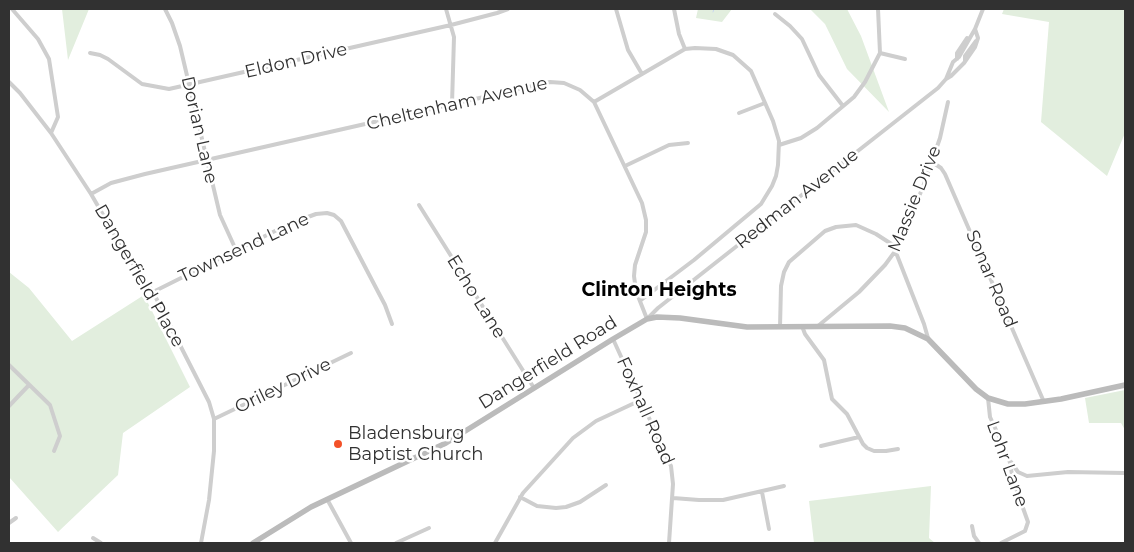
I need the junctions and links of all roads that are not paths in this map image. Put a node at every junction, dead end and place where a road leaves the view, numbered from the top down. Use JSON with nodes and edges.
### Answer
{"nodes":[{"id":1,"x":12,"y":9,"type":"edge"},
{"id":2,"x":165,"y":9,"type":"edge"},
{"id":3,"x":446,"y":9,"type":"edge"},
{"id":4,"x":508,"y":9,"type":"edge"},
{"id":5,"x":616,"y":9,"type":"edge"},
{"id":6,"x":674,"y":9,"type":"edge"},
{"id":7,"x":878,"y":9,"type":"edge"},
{"id":8,"x":983,"y":9,"type":"edge"},
{"id":9,"x":775,"y":14,"type":"dead end"},
{"id":10,"x":451,"y":25,"type":"junction"},
{"id":11,"x":975,"y":29,"type":"junction"},
{"id":12,"x":685,"y":49,"type":"junction"},
{"id":13,"x":90,"y":53,"type":"dead end"},
{"id":14,"x":880,"y":53,"type":"junction"},
{"id":15,"x":905,"y":59,"type":"dead end"},
{"id":16,"x":642,"y":74,"type":"junction"},
{"id":17,"x":946,"y":79,"type":"junction"},
{"id":18,"x":9,"y":82,"type":"edge"},
{"id":19,"x":190,"y":84,"type":"junction"},
{"id":20,"x":594,"y":102,"type":"junction"},
{"id":21,"x":948,"y":102,"type":"dead end"},
{"id":22,"x":765,"y":103,"type":"junction"},
{"id":23,"x":452,"y":104,"type":"junction"},
{"id":24,"x":843,"y":106,"type":"junction"},
{"id":25,"x":739,"y":113,"type":"dead end"},
{"id":26,"x":51,"y":132,"type":"junction"},
{"id":27,"x":688,"y":143,"type":"dead end"},
{"id":28,"x":780,"y":145,"type":"junction"},
{"id":29,"x":206,"y":160,"type":"junction"},
{"id":30,"x":932,"y":162,"type":"junction"},
{"id":31,"x":625,"y":166,"type":"junction"},
{"id":32,"x":91,"y":194,"type":"junction"},
{"id":33,"x":419,"y":205,"type":"dead end"},
{"id":34,"x":236,"y":250,"type":"junction"},
{"id":35,"x":896,"y":250,"type":"junction"},
{"id":36,"x":152,"y":292,"type":"junction"},
{"id":37,"x":640,"y":300,"type":"junction"},
{"id":38,"x":647,"y":320,"type":"junction"},
{"id":39,"x":392,"y":324,"type":"dead end"},
{"id":40,"x":802,"y":326,"type":"junction"},
{"id":41,"x":818,"y":326,"type":"junction"},
{"id":42,"x":780,"y":327,"type":"junction"},
{"id":43,"x":613,"y":339,"type":"junction"},
{"id":44,"x":928,"y":339,"type":"junction"},
{"id":45,"x":351,"y":353,"type":"dead end"},
{"id":46,"x":9,"y":365,"type":"edge"},
{"id":47,"x":29,"y":385,"type":"junction"},
{"id":48,"x":1125,"y":385,"type":"edge"},
{"id":49,"x":534,"y":388,"type":"junction"},
{"id":50,"x":988,"y":398,"type":"junction"},
{"id":51,"x":641,"y":400,"type":"junction"},
{"id":52,"x":1044,"y":402,"type":"junction"},
{"id":53,"x":9,"y":406,"type":"edge"},
{"id":54,"x":214,"y":420,"type":"junction"},
{"id":55,"x":859,"y":437,"type":"junction"},
{"id":56,"x":821,"y":446,"type":"dead end"},
{"id":57,"x":898,"y":449,"type":"dead end"},
{"id":58,"x":54,"y":451,"type":"dead end"},
{"id":59,"x":1009,"y":458,"type":"junction"},
{"id":60,"x":1125,"y":473,"type":"edge"},
{"id":61,"x":606,"y":486,"type":"dead end"},
{"id":62,"x":784,"y":486,"type":"dead end"},
{"id":63,"x":762,"y":492,"type":"junction"},
{"id":64,"x":520,"y":497,"type":"junction"},
{"id":65,"x":673,"y":498,"type":"junction"},
{"id":66,"x":327,"y":499,"type":"junction"},
{"id":67,"x":16,"y":518,"type":"dead end"},
{"id":68,"x":9,"y":523,"type":"edge"},
{"id":69,"x":972,"y":526,"type":"dead end"},
{"id":70,"x":429,"y":528,"type":"dead end"},
{"id":71,"x":769,"y":529,"type":"dead end"},
{"id":72,"x":93,"y":538,"type":"dead end"},
{"id":73,"x":101,"y":543,"type":"edge"},
{"id":74,"x":201,"y":543,"type":"edge"},
{"id":75,"x":253,"y":543,"type":"edge"},
{"id":76,"x":350,"y":543,"type":"edge"},
{"id":77,"x":396,"y":543,"type":"edge"},
{"id":78,"x":495,"y":543,"type":"edge"},
{"id":79,"x":669,"y":543,"type":"edge"},
{"id":80,"x":979,"y":543,"type":"edge"},
{"id":81,"x":1001,"y":543,"type":"edge"}],
"edges":[{"from":1,"to":26,"type":"street"},
{"from":2,"to":19,"type":"street","name":"Dorian Lane"},
{"from":3,"to":10,"type":"street"},
{"from":4,"to":10,"type":"street","name":"Eldon Drive"},
{"from":5,"to":16,"type":"street"},
{"from":6,"to":12,"type":"street"},
{"from":7,"to":14,"type":"street"},
{"from":8,"to":11,"type":"street"},
{"from":9,"to":24,"type":"street"},
{"from":10,"to":19,"type":"street","name":"Eldon Drive"},
{"from":10,"to":23,"type":"street"},
{"from":11,"to":17,"type":"street"},
{"from":11,"to":17,"type":"street","name":"Redman Avenue"},
{"from":12,"to":16,"type":"street"},
{"from":12,"to":22,"type":"street"},
{"from":13,"to":19,"type":"street","name":"Eldon Drive"},
{"from":14,"to":15,"type":"street"},
{"from":14,"to":24,"type":"street"},
{"from":16,"to":20,"type":"street"},
{"from":17,"to":38,"type":"street","name":"Redman Avenue"},
{"from":18,"to":26,"type":"street","name":"Dangerfield Place"},
{"from":19,"to":29,"type":"street","name":"Dorian Lane"},
{"from":20,"to":23,"type":"street","name":"Cheltenham Avenue"},
{"from":20,"to":31,"type":"street","name":"Cheltenham Avenue"},
{"from":21,"to":30,"type":"street","name":"Massie Drive"},
{"from":22,"to":25,"type":"street"},
{"from":22,"to":28,"type":"street"},
{"from":23,"to":29,"type":"street","name":"Cheltenham Avenue"},
{"from":24,"to":28,"type":"street"},
{"from":26,"to":32,"type":"street","name":"Dangerfield Place"},
{"from":27,"to":31,"type":"street"},
{"from":28,"to":37,"type":"street"},
{"from":29,"to":32,"type":"street","name":"Cheltenham Avenue"},
{"from":29,"to":34,"type":"street","name":"Dorian Lane"},
{"from":30,"to":35,"type":"street","name":"Massie Drive"},
{"from":30,"to":52,"type":"street","name":"Sonar Road"},
{"from":31,"to":37,"type":"street","name":"Cheltenham Avenue"},
{"from":32,"to":36,"type":"street","name":"Dangerfield Place"},
{"from":33,"to":49,"type":"street","name":"Echo Lane"},
{"from":34,"to":36,"type":"street","name":"Townsend Lane"},
{"from":34,"to":39,"type":"street","name":"Townsend Lane"},
{"from":35,"to":41,"type":"street","name":"Massie Drive"},
{"from":35,"to":42,"type":"street"},
{"from":35,"to":44,"type":"street"},
{"from":36,"to":54,"type":"street","name":"Dangerfield Place"},
{"from":37,"to":38,"type":"street","name":"Cheltenham Avenue"},
{"from":38,"to":42,"type":"street","name":"Dangerfield Road"},
{"from":38,"to":43,"type":"street","name":"Dangerfield Road"},
{"from":40,"to":41,"type":"street","name":"Dangerfield Road"},
{"from":40,"to":42,"type":"street","name":"Dangerfield Road"},
{"from":40,"to":55,"type":"street"},
{"from":41,"to":44,"type":"street","name":"Dangerfield Road"},
{"from":43,"to":49,"type":"street","name":"Dangerfield Road"},
{"from":43,"to":51,"type":"street","name":"Foxhall Road"},
{"from":44,"to":50,"type":"street","name":"Dangerfield Road"},
{"from":45,"to":54,"type":"street","name":"Oriley Drive"},
{"from":46,"to":47,"type":"street"},
{"from":47,"to":53,"type":"street"},
{"from":47,"to":58,"type":"street"},
{"from":48,"to":52,"type":"street","name":"Dangerfield Road"},
{"from":49,"to":66,"type":"street","name":"Dangerfield Road"},
{"from":50,"to":52,"type":"street","name":"Dangerfield Road"},
{"from":50,"to":59,"type":"street","name":"Lohr Lane"},
{"from":51,"to":64,"type":"street"},
{"from":51,"to":65,"type":"street","name":"Foxhall Road"},
{"from":54,"to":74,"type":"street","name":"Dangerfield Place"},
{"from":55,"to":56,"type":"street"},
{"from":55,"to":57,"type":"street"},
{"from":59,"to":60,"type":"street"},
{"from":59,"to":81,"type":"street","name":"Lohr Lane"},
{"from":61,"to":64,"type":"street"},
{"from":62,"to":63,"type":"street"},
{"from":63,"to":65,"type":"street"},
{"from":63,"to":71,"type":"street"},
{"from":64,"to":78,"type":"street"},
{"from":65,"to":79,"type":"street","name":"Foxhall Road"},
{"from":66,"to":75,"type":"street","name":"Dangerfield Road"},
{"from":66,"to":76,"type":"street"},
{"from":67,"to":68,"type":"street"},
{"from":69,"to":80,"type":"street"},
{"from":70,"to":77,"type":"street"},
{"from":72,"to":73,"type":"street"}]}
